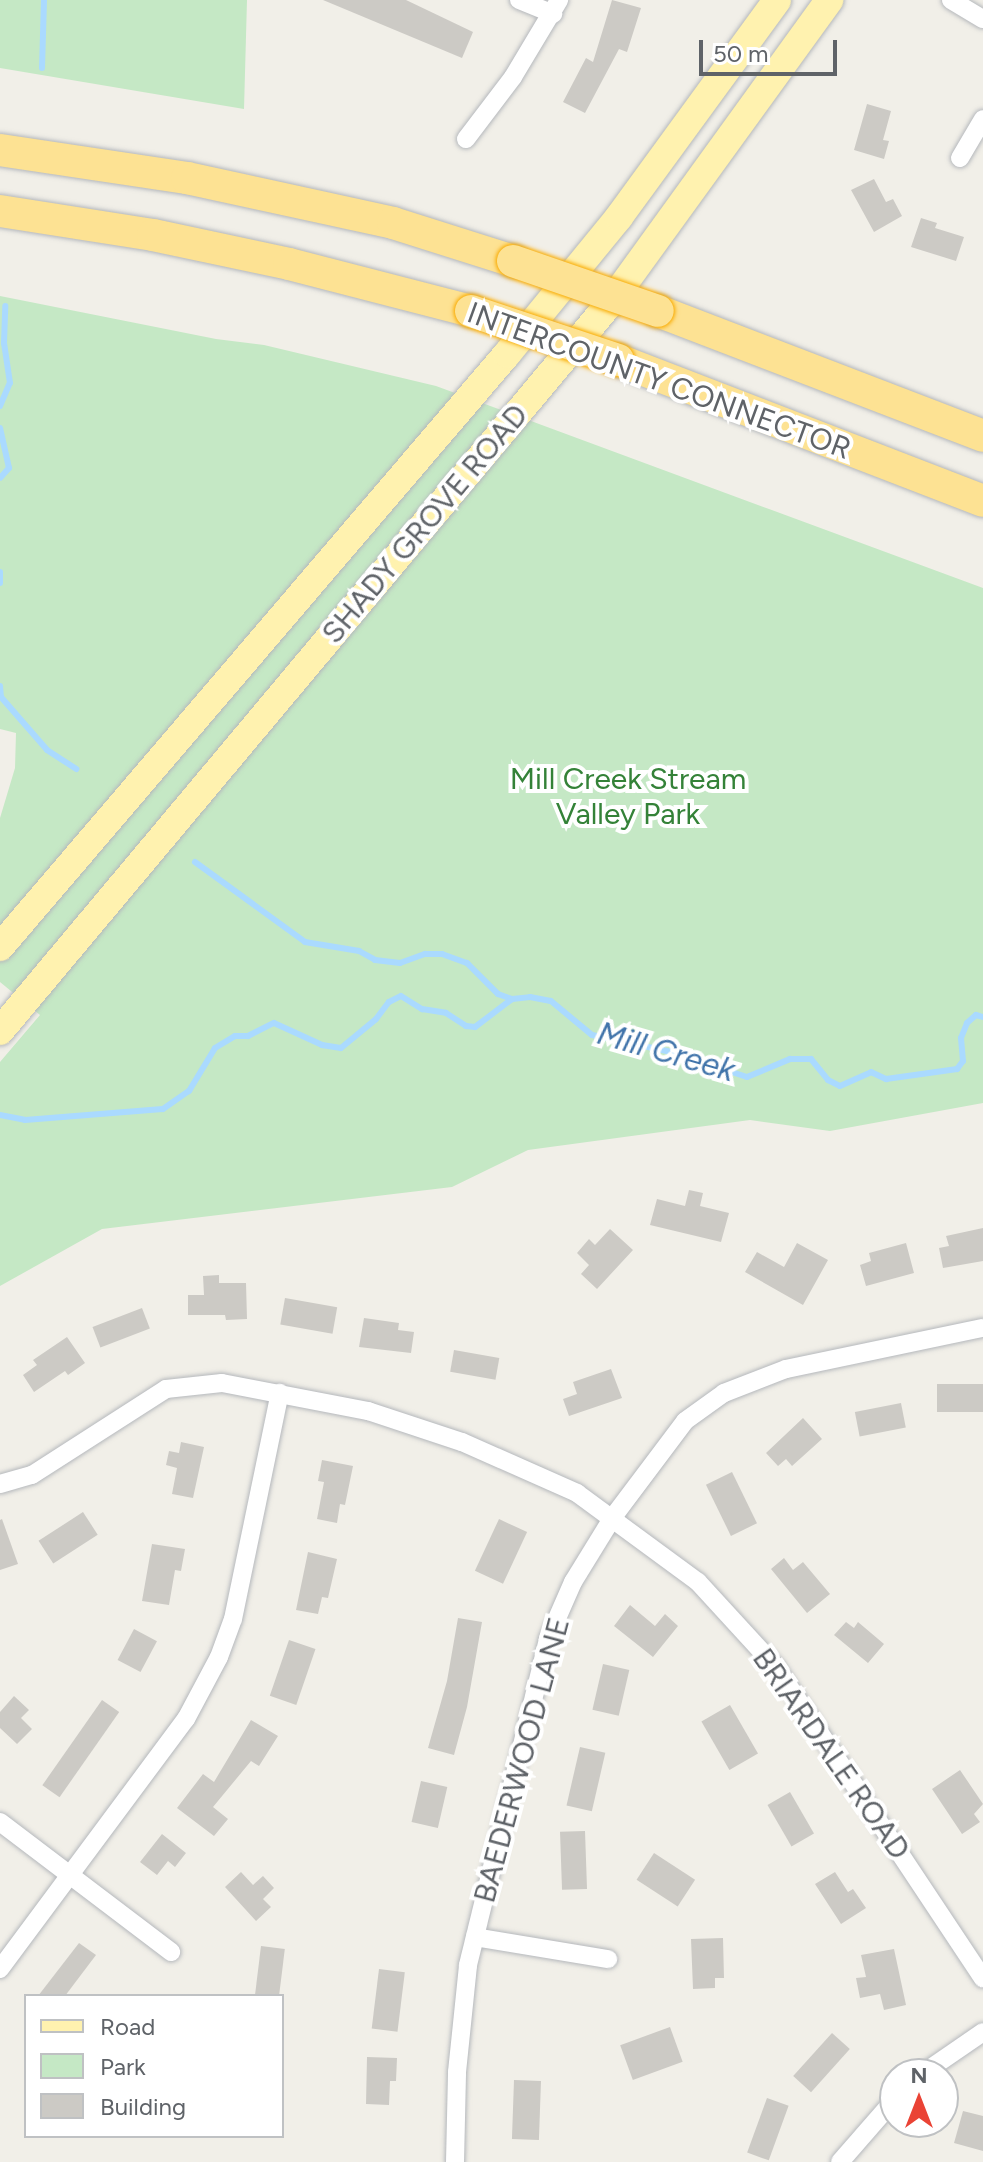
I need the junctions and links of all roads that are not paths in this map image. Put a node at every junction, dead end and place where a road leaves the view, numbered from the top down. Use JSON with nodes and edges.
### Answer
{"nodes":[{"id":1,"x":519,"y":0,"type":"edge"},
{"id":2,"x":777,"y":0,"type":"edge"},
{"id":3,"x":829,"y":0,"type":"edge"},
{"id":4,"x":951,"y":0,"type":"edge"},
{"id":5,"x":556,"y":7,"type":"edge"},
{"id":6,"x":983,"y":19,"type":"edge"},
{"id":7,"x":983,"y":119,"type":"edge"},
{"id":8,"x":466,"y":139,"type":"dead end"},
{"id":9,"x":0,"y":150,"type":"edge"},
{"id":10,"x":960,"y":158,"type":"dead end"},
{"id":11,"x":0,"y":211,"type":"edge"},
{"id":12,"x":983,"y":436,"type":"edge"},
{"id":13,"x":983,"y":501,"type":"edge"},
{"id":14,"x":0,"y":947,"type":"edge"},
{"id":15,"x":0,"y":1031,"type":"edge"},
{"id":16,"x":983,"y":1328,"type":"edge"},
{"id":17,"x":280,"y":1393,"type":"junction"},
{"id":18,"x":0,"y":1484,"type":"edge"},
{"id":19,"x":613,"y":1517,"type":"junction"},
{"id":20,"x":0,"y":1822,"type":"edge"},
{"id":21,"x":70,"y":1875,"type":"junction"},
{"id":22,"x":475,"y":1937,"type":"junction"},
{"id":23,"x":171,"y":1952,"type":"dead end"},
{"id":24,"x":608,"y":1959,"type":"dead end"},
{"id":25,"x":0,"y":1969,"type":"edge"},
{"id":26,"x":983,"y":1978,"type":"edge"},
{"id":27,"x":983,"y":2032,"type":"edge"},
{"id":28,"x":945,"y":2058,"type":"edge"},
{"id":29,"x":879,"y":2117,"type":"edge"},
{"id":30,"x":455,"y":2162,"type":"edge"},
{"id":31,"x":840,"y":2162,"type":"edge"}],
"edges":[{"from":1,"to":5,"type":"street"},
{"from":2,"to":14,"type":"main road","name":"SHADY GROVE ROAD"},
{"from":3,"to":15,"type":"main road","name":"SHADY GROVE ROAD"},
{"from":4,"to":6,"type":"street"},
{"from":5,"to":8,"type":"street"},
{"from":7,"to":10,"type":"street"},
{"from":9,"to":12,"type":"highway","name":"INTERCOUNTY CONNECTOR","bridge":true},
{"from":11,"to":13,"type":"highway","name":"INTERCOUNTY CONNECTOR","bridge":true},
{"from":16,"to":19,"type":"street","name":"BAEDERWOOD LANE"},
{"from":17,"to":18,"type":"street","name":"BRIARDALE ROAD"},
{"from":17,"to":19,"type":"street","name":"BRIARDALE ROAD"},
{"from":17,"to":21,"type":"street"},
{"from":19,"to":22,"type":"street","name":"BAEDERWOOD LANE"},
{"from":19,"to":26,"type":"street","name":"BRIARDALE ROAD"},
{"from":20,"to":21,"type":"street"},
{"from":21,"to":23,"type":"street"},
{"from":21,"to":25,"type":"street"},
{"from":22,"to":24,"type":"street"},
{"from":22,"to":30,"type":"street","name":"BAEDERWOOD LANE"},
{"from":27,"to":28,"type":"street"},
{"from":29,"to":31,"type":"street"}]}
